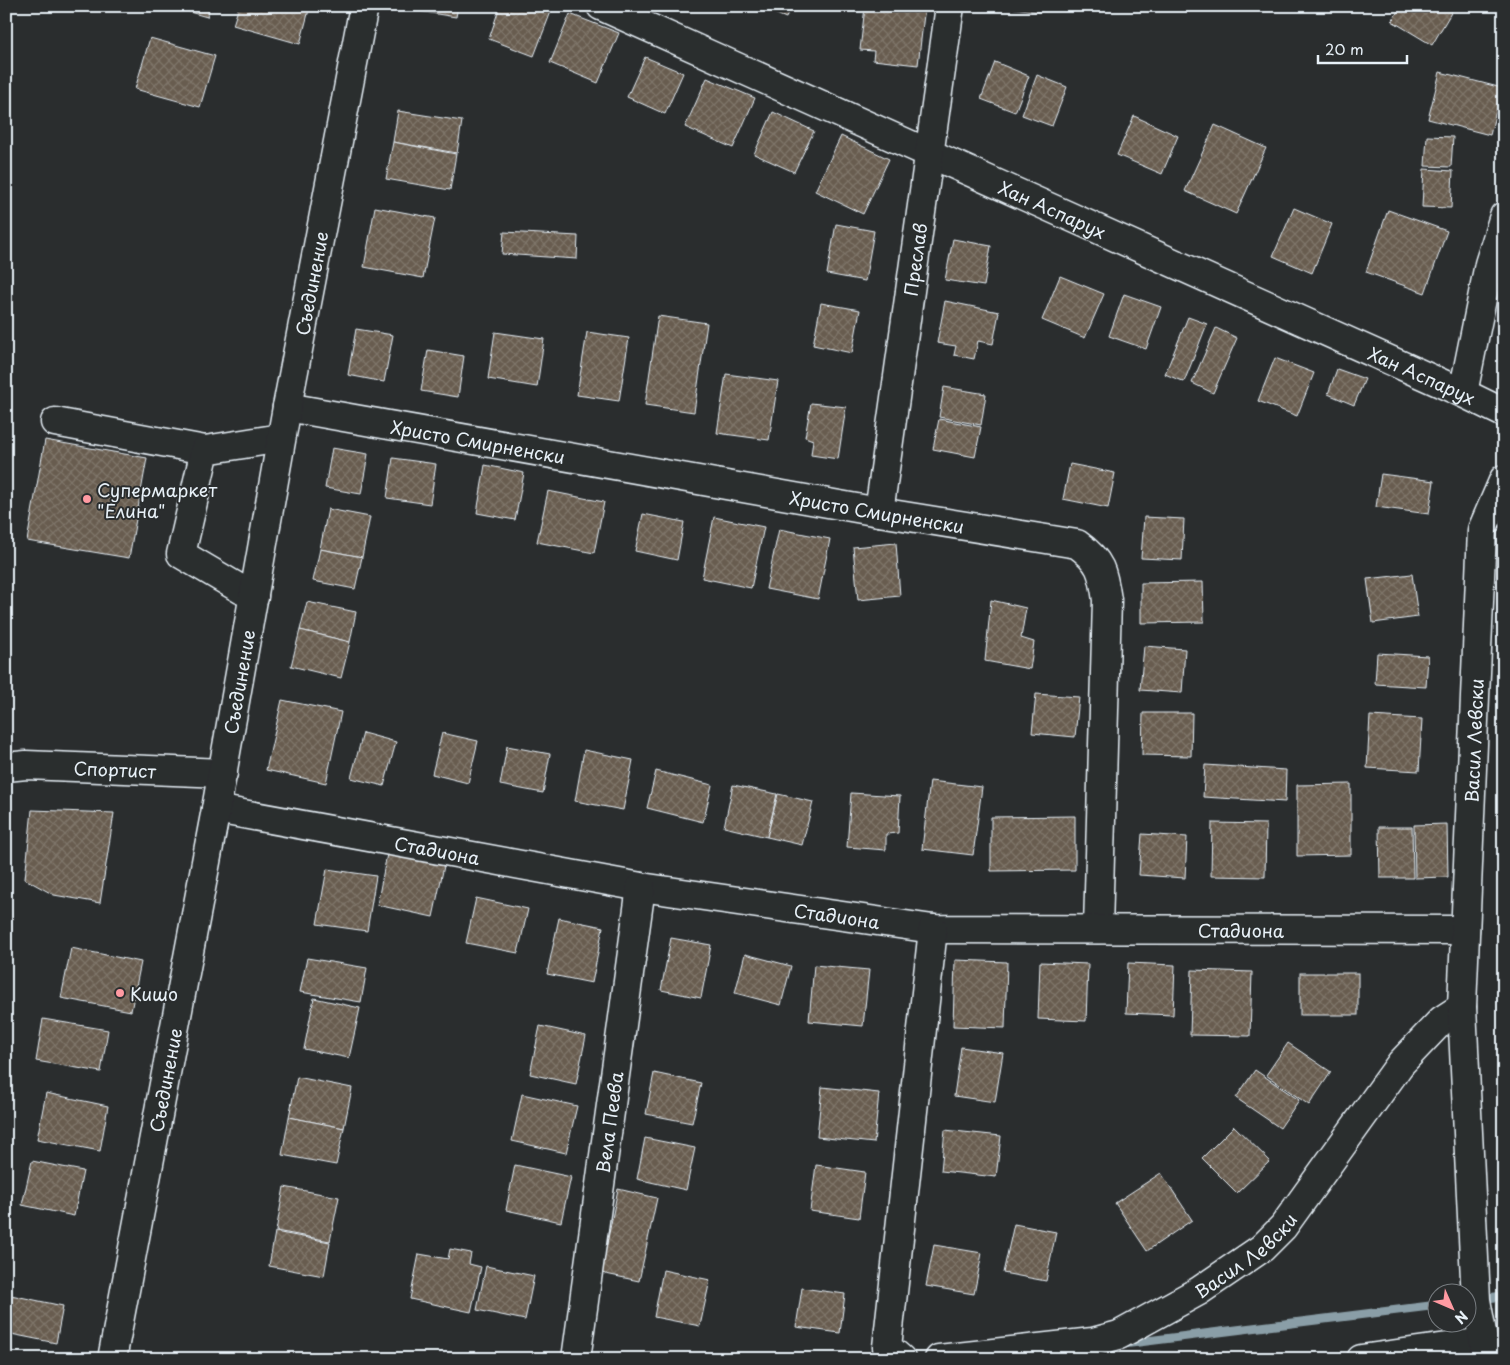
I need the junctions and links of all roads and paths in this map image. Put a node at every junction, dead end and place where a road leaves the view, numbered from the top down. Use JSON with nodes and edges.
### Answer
{"nodes":[{"id":1,"x":364,"y":6,"type":"edge"},
{"id":2,"x":602,"y":6,"type":"edge"},
{"id":3,"x":950,"y":6,"type":"edge"},
{"id":4,"x":930,"y":153,"type":"junction"},
{"id":5,"x":1504,"y":216,"type":"edge"},
{"id":6,"x":1464,"y":393,"type":"junction"},
{"id":7,"x":287,"y":407,"type":"junction"},
{"id":8,"x":1504,"y":413,"type":"edge"},
{"id":9,"x":55,"y":422,"type":"dead end"},
{"id":10,"x":281,"y":438,"type":"junction"},
{"id":11,"x":205,"y":450,"type":"junction"},
{"id":12,"x":1504,"y":479,"type":"edge"},
{"id":13,"x":879,"y":512,"type":"junction"},
{"id":14,"x":254,"y":597,"type":"junction"},
{"id":15,"x":6,"y":767,"type":"edge"},
{"id":16,"x":223,"y":773,"type":"junction"},
{"id":17,"x":216,"y":809,"type":"junction"},
{"id":18,"x":641,"y":887,"type":"junction"},
{"id":19,"x":933,"y":928,"type":"junction"},
{"id":20,"x":1098,"y":928,"type":"junction"},
{"id":21,"x":1465,"y":930,"type":"junction"},
{"id":22,"x":1462,"y":1007,"type":"junction"},
{"id":23,"x":1485,"y":1350,"type":"edge"},
{"id":24,"x":894,"y":1353,"type":"edge"},
{"id":25,"x":112,"y":1359,"type":"edge"},
{"id":26,"x":576,"y":1359,"type":"edge"},
{"id":27,"x":939,"y":1359,"type":"edge"},
{"id":28,"x":1361,"y":1359,"type":"edge"}],
"edges":[{"from":1,"to":7,"type":"street","name":"Съединение"},
{"from":2,"to":4,"type":"street","name":"Хан Аспарух"},
{"from":3,"to":4,"type":"street","name":"Преслав"},
{"from":4,"to":6,"type":"street","name":"Хан Аспарух"},
{"from":4,"to":13,"type":"street","name":"Преслав"},
{"from":5,"to":6,"type":"street"},
{"from":6,"to":8,"type":"street","name":"Хан Аспарух"},
{"from":7,"to":10,"type":"street","name":"Съединение"},
{"from":7,"to":13,"type":"street","name":"Христо Смирненски"},
{"from":9,"to":11,"type":"street"},
{"from":10,"to":11,"type":"street"},
{"from":10,"to":14,"type":"street","name":"Съединение"},
{"from":11,"to":14,"type":"street"},
{"from":12,"to":21,"type":"street","name":"Васил Левски"},
{"from":13,"to":20,"type":"street","name":"Христо Смирненски"},
{"from":14,"to":16,"type":"street","name":"Съединение"},
{"from":15,"to":16,"type":"street","name":"Спортист"},
{"from":16,"to":17,"type":"street","name":"Съединение"},
{"from":17,"to":18,"type":"street","name":"Стадиона"},
{"from":17,"to":25,"type":"street","name":"Съединение"},
{"from":18,"to":19,"type":"street","name":"Стадиона"},
{"from":18,"to":26,"type":"street","name":"Вела Пеева"},
{"from":19,"to":20,"type":"street","name":"Стадиона"},
{"from":19,"to":24,"type":"street"},
{"from":20,"to":21,"type":"street","name":"Стадиона"},
{"from":21,"to":22,"type":"street","name":"Васил Левски"},
{"from":22,"to":23,"type":"street","name":"Васил Левски"},
{"from":22,"to":27,"type":"street","name":"Васил Левски"},
{"from":23,"to":28,"type":"street"}]}
